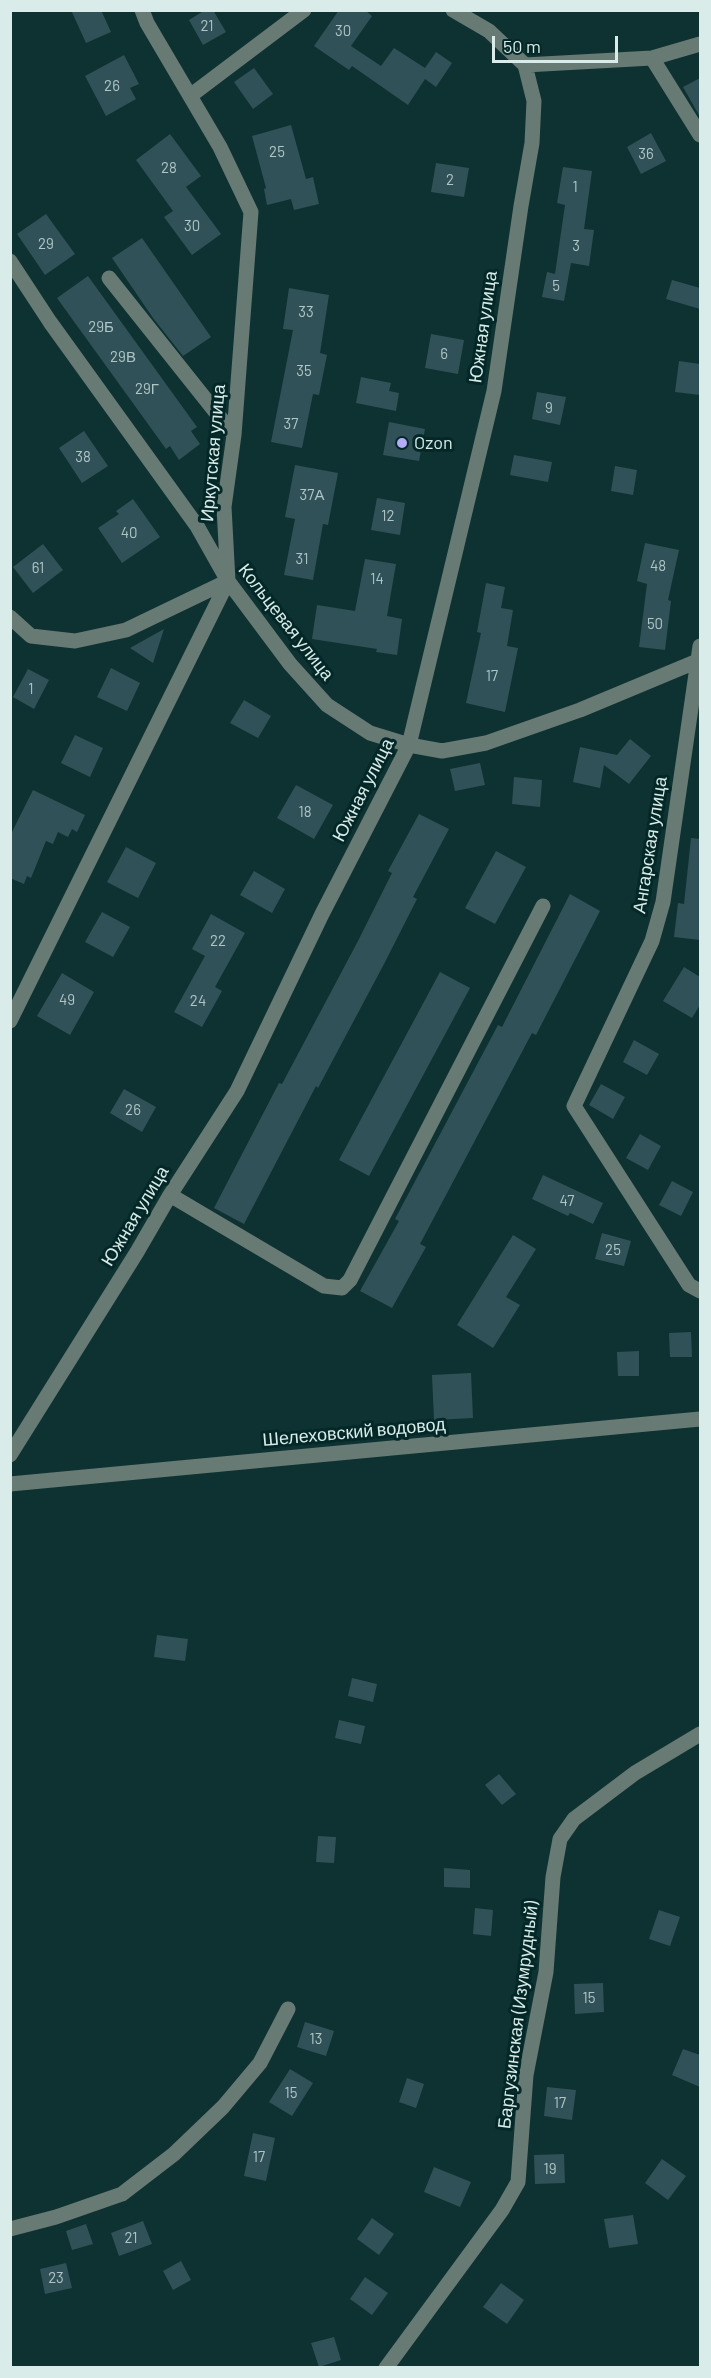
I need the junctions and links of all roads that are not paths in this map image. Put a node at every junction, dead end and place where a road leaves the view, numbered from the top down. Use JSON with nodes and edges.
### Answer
{"nodes":[{"id":1,"x":142,"y":10,"type":"edge"},
{"id":2,"x":304,"y":10,"type":"edge"},
{"id":3,"x":453,"y":10,"type":"edge"},
{"id":4,"x":700,"y":44,"type":"edge"},
{"id":5,"x":652,"y":58,"type":"junction"},
{"id":6,"x":525,"y":65,"type":"junction"},
{"id":7,"x":190,"y":96,"type":"junction"},
{"id":8,"x":700,"y":135,"type":"edge"},
{"id":9,"x":10,"y":261,"type":"edge"},
{"id":10,"x":109,"y":278,"type":"dead end"},
{"id":11,"x":234,"y":435,"type":"junction"},
{"id":12,"x":228,"y":581,"type":"junction"},
{"id":13,"x":10,"y":617,"type":"edge"},
{"id":14,"x":699,"y":656,"type":"edge"},
{"id":15,"x":408,"y":745,"type":"junction"},
{"id":16,"x":543,"y":906,"type":"dead end"},
{"id":17,"x":10,"y":1021,"type":"edge"},
{"id":18,"x":170,"y":1195,"type":"junction"},
{"id":19,"x":700,"y":1291,"type":"edge"},
{"id":20,"x":700,"y":1419,"type":"edge"},
{"id":21,"x":10,"y":1455,"type":"edge"},
{"id":22,"x":10,"y":1484,"type":"edge"},
{"id":23,"x":700,"y":1734,"type":"edge"},
{"id":24,"x":288,"y":2009,"type":"dead end"},
{"id":25,"x":10,"y":2229,"type":"edge"},
{"id":26,"x":386,"y":2367,"type":"edge"}],
"edges":[{"from":1,"to":7,"type":"street","name":"Иркутская улица"},
{"from":2,"to":7,"type":"street"},
{"from":3,"to":6,"type":"street"},
{"from":4,"to":5,"type":"street"},
{"from":5,"to":6,"type":"street"},
{"from":5,"to":8,"type":"street"},
{"from":6,"to":15,"type":"street","name":"Южная улица"},
{"from":7,"to":11,"type":"street","name":"Иркутская улица"},
{"from":9,"to":12,"type":"street","name":"Кольцевая улица"},
{"from":10,"to":11,"type":"street"},
{"from":11,"to":12,"type":"street","name":"Иркутская улица"},
{"from":12,"to":13,"type":"street"},
{"from":12,"to":15,"type":"street","name":"Кольцевая улица"},
{"from":12,"to":17,"type":"street","name":"Иркутская улица"},
{"from":14,"to":15,"type":"street","name":"Кольцевая улица"},
{"from":14,"to":19,"type":"street","name":"Ангарская улица"},
{"from":15,"to":18,"type":"street","name":"Южная улица"},
{"from":16,"to":18,"type":"street"},
{"from":18,"to":21,"type":"street","name":"Южная улица"},
{"from":20,"to":22,"type":"street","name":"Шелеховский водовод"},
{"from":23,"to":26,"type":"street","name":"Баргузинская (Изумрудный)"},
{"from":24,"to":25,"type":"street"}]}
